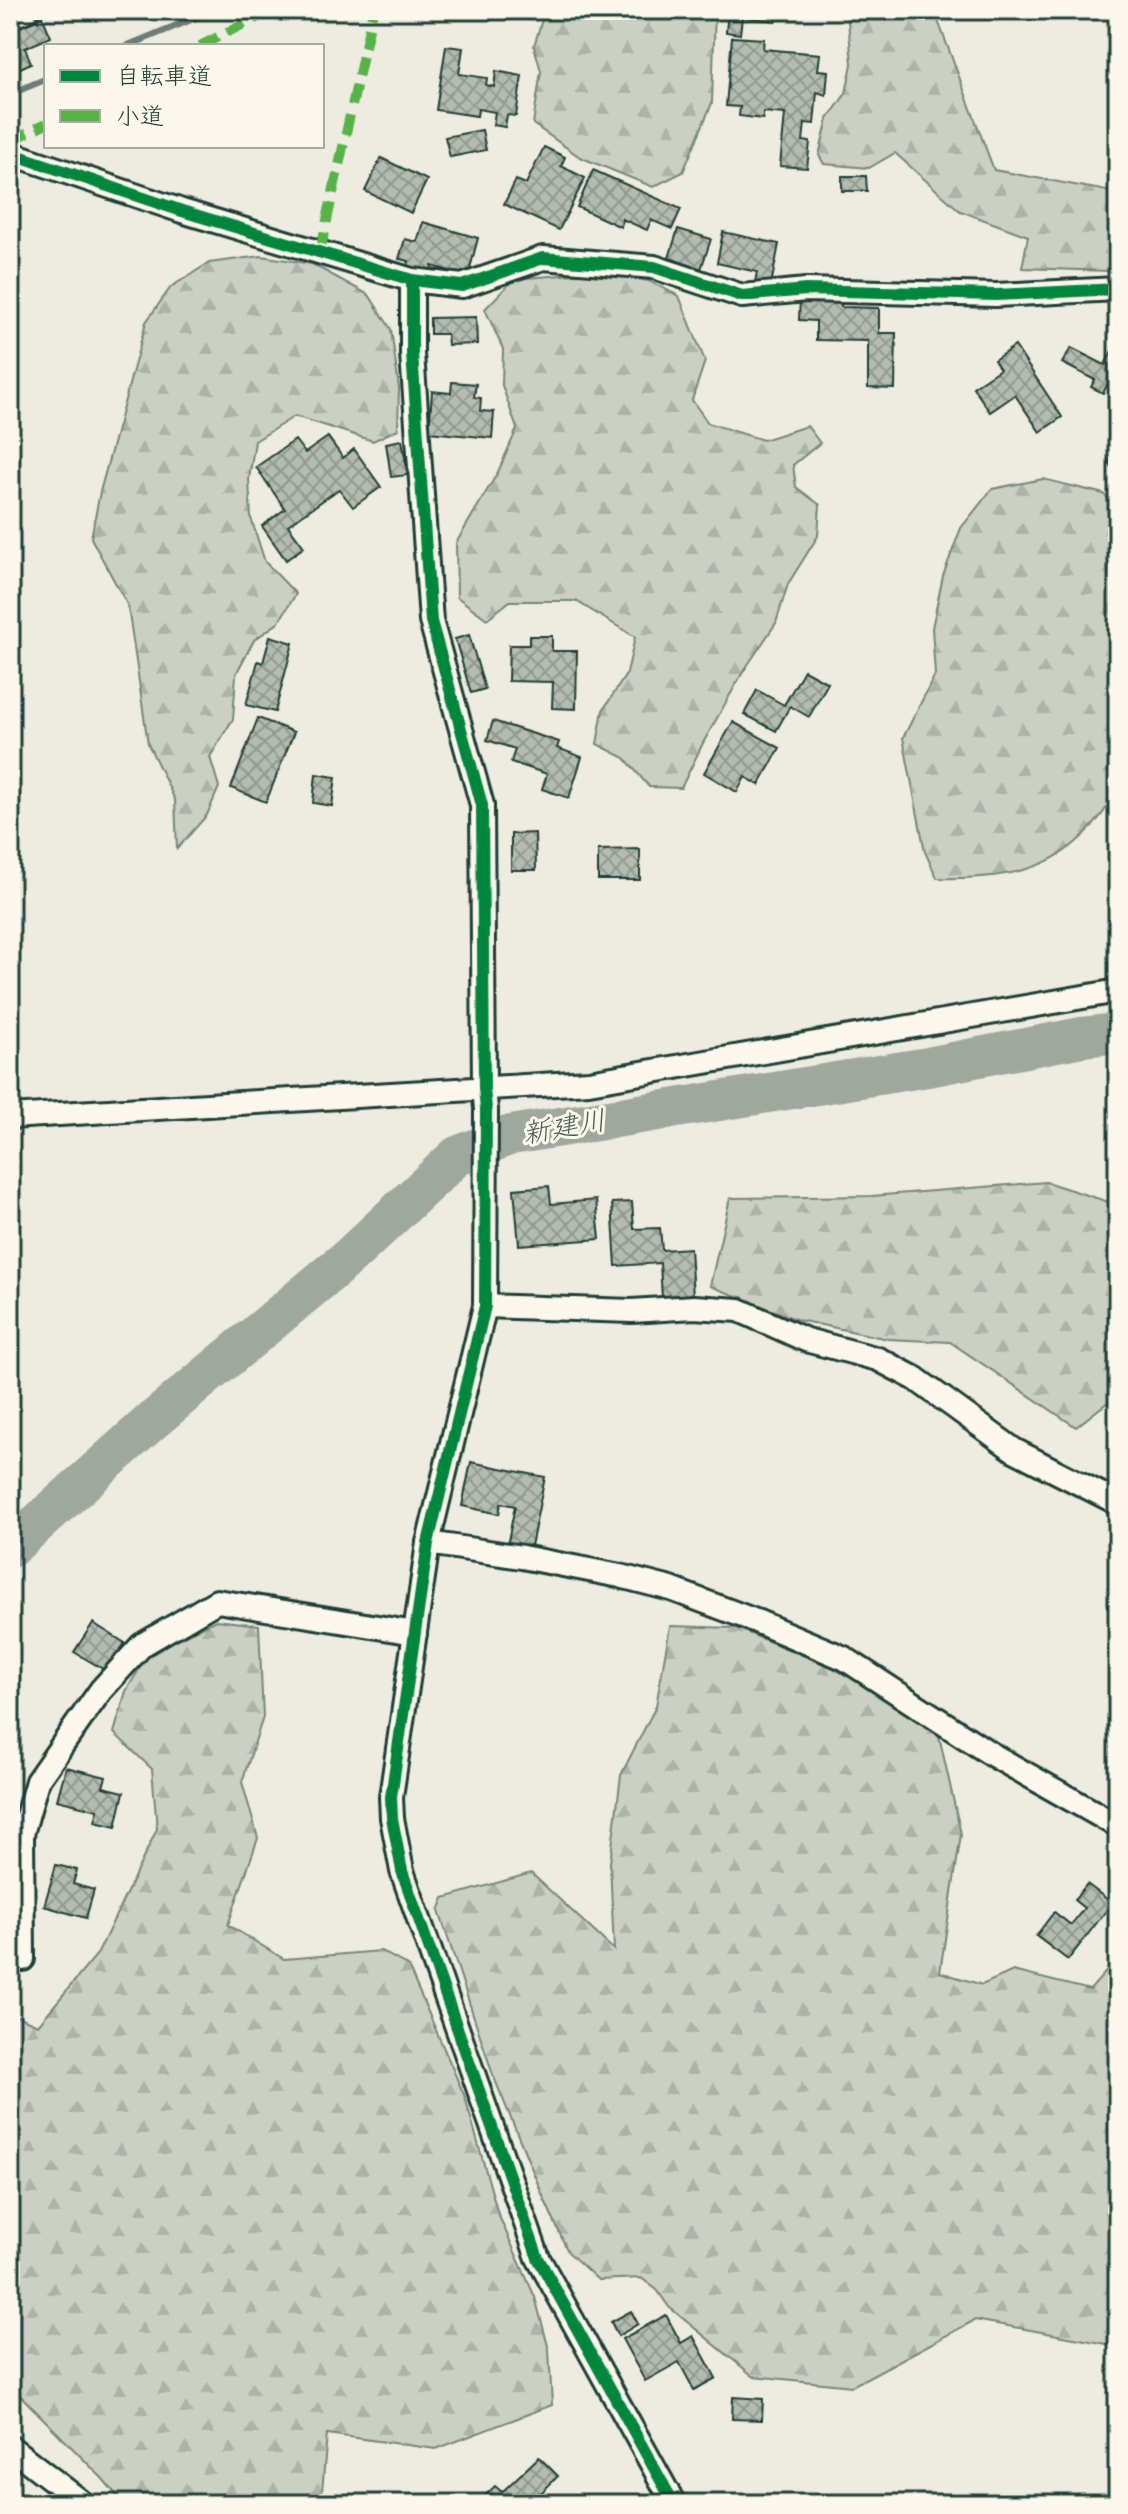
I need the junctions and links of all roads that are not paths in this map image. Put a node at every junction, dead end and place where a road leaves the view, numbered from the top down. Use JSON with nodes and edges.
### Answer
{"nodes":[{"id":1,"x":27,"y":10,"type":"edge"},
{"id":2,"x":10,"y":17,"type":"edge"},
{"id":3,"x":10,"y":153,"type":"edge"},
{"id":4,"x":412,"y":280,"type":"junction"},
{"id":5,"x":1118,"y":289,"type":"edge"},
{"id":6,"x":1118,"y":991,"type":"edge"},
{"id":7,"x":485,"y":1098,"type":"junction"},
{"id":8,"x":10,"y":1117,"type":"edge"},
{"id":9,"x":485,"y":1306,"type":"junction"},
{"id":10,"x":1118,"y":1506,"type":"edge"},
{"id":11,"x":428,"y":1543,"type":"junction"},
{"id":12,"x":415,"y":1633,"type":"junction"},
{"id":13,"x":1118,"y":1826,"type":"edge"},
{"id":14,"x":10,"y":1961,"type":"edge"},
{"id":15,"x":10,"y":2447,"type":"edge"},
{"id":16,"x":84,"y":2504,"type":"edge"},
{"id":17,"x":674,"y":2504,"type":"edge"}],
"edges":[{"from":1,"to":2,"type":"street"},
{"from":3,"to":4,"type":"street"},
{"from":4,"to":5,"type":"street"},
{"from":4,"to":7,"type":"street"},
{"from":6,"to":7,"type":"street"},
{"from":7,"to":8,"type":"street"},
{"from":7,"to":9,"type":"street"},
{"from":9,"to":10,"type":"street"},
{"from":9,"to":11,"type":"street"},
{"from":11,"to":12,"type":"street"},
{"from":11,"to":13,"type":"street"},
{"from":12,"to":14,"type":"street"},
{"from":12,"to":17,"type":"street"},
{"from":15,"to":16,"type":"street"}]}
